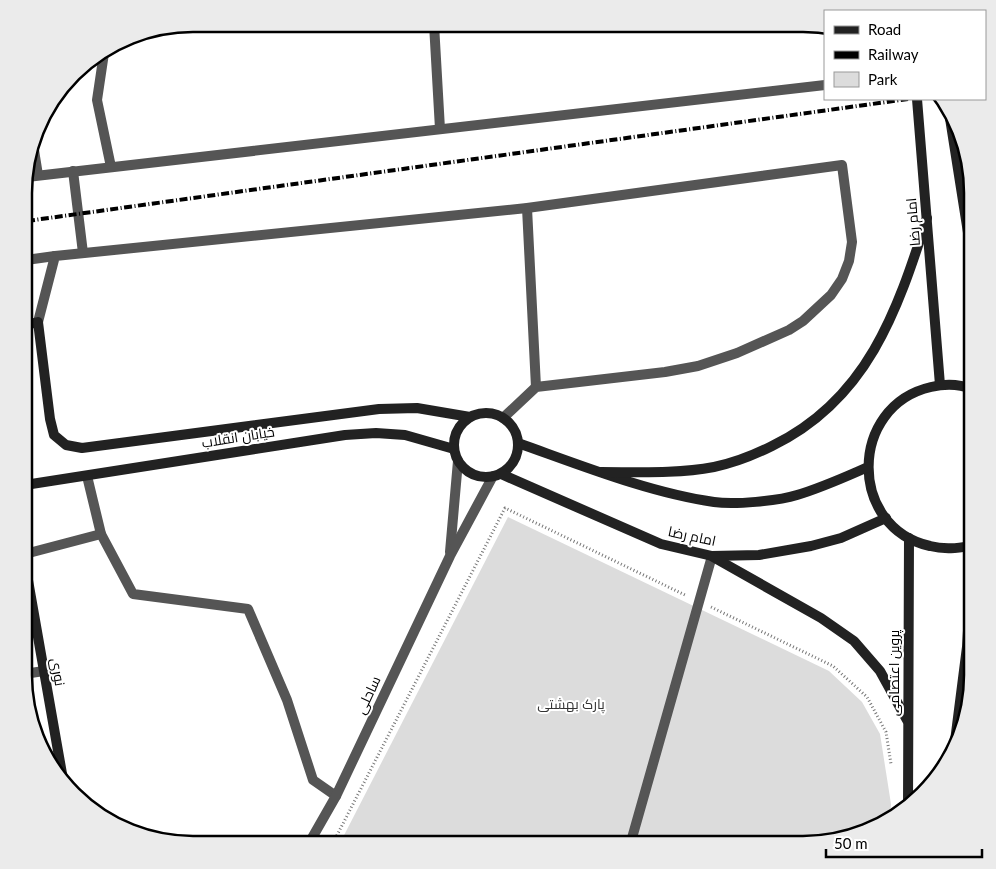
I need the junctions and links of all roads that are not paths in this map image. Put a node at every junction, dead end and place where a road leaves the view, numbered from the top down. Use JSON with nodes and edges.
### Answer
{"nodes":[{"id":1,"x":434,"y":32,"type":"edge"},
{"id":2,"x":103,"y":61,"type":"edge"},
{"id":3,"x":824,"y":85,"type":"edge"},
{"id":4,"x":917,"y":100,"type":"edge"},
{"id":5,"x":440,"y":129,"type":"junction"},
{"id":6,"x":954,"y":140,"type":"edge"},
{"id":7,"x":36,"y":162,"type":"edge"},
{"id":8,"x":111,"y":167,"type":"junction"},
{"id":9,"x":72,"y":171,"type":"junction"},
{"id":10,"x":38,"y":175,"type":"junction"},
{"id":11,"x":34,"y":176,"type":"edge"},
{"id":12,"x":963,"y":190,"type":"edge"},
{"id":13,"x":527,"y":208,"type":"junction"},
{"id":14,"x":926,"y":218,"type":"junction"},
{"id":15,"x":83,"y":252,"type":"junction"},
{"id":16,"x":55,"y":256,"type":"junction"},
{"id":17,"x":32,"y":259,"type":"edge"},
{"id":18,"x":38,"y":322,"type":"junction"},
{"id":19,"x":32,"y":323,"type":"edge"},
{"id":20,"x":940,"y":385,"type":"junction"},
{"id":21,"x":963,"y":386,"type":"edge"},
{"id":22,"x":536,"y":387,"type":"junction"},
{"id":23,"x":470,"y":417,"type":"junction"},
{"id":24,"x":503,"y":418,"type":"junction"},
{"id":25,"x":518,"y":444,"type":"junction"},
{"id":26,"x":454,"y":449,"type":"junction"},
{"id":27,"x":458,"y":461,"type":"junction"},
{"id":28,"x":868,"y":467,"type":"junction"},
{"id":29,"x":601,"y":472,"type":"junction"},
{"id":30,"x":497,"y":475,"type":"junction"},
{"id":31,"x":87,"y":476,"type":"junction"},
{"id":32,"x":33,"y":484,"type":"edge"},
{"id":33,"x":886,"y":518,"type":"junction"},
{"id":34,"x":101,"y":534,"type":"junction"},
{"id":35,"x":909,"y":538,"type":"junction"},
{"id":36,"x":964,"y":547,"type":"edge"},
{"id":37,"x":33,"y":552,"type":"edge"},
{"id":38,"x":450,"y":556,"type":"junction"},
{"id":39,"x":712,"y":556,"type":"junction"},
{"id":40,"x":33,"y":608,"type":"edge"},
{"id":41,"x":964,"y":669,"type":"edge"},
{"id":42,"x":44,"y":671,"type":"junction"},
{"id":43,"x":33,"y":673,"type":"edge"},
{"id":44,"x":958,"y":717,"type":"edge"},
{"id":45,"x":908,"y":721,"type":"junction"},
{"id":46,"x":61,"y":766,"type":"edge"},
{"id":47,"x":336,"y":796,"type":"junction"},
{"id":48,"x":908,"y":798,"type":"edge"},
{"id":49,"x":313,"y":836,"type":"edge"},
{"id":50,"x":633,"y":836,"type":"edge"}],
"edges":[{"from":1,"to":5,"type":"street"},
{"from":2,"to":8,"type":"street"},
{"from":3,"to":5,"type":"street"},
{"from":4,"to":14,"type":"main road","name":"امام رضا"},
{"from":5,"to":8,"type":"street"},
{"from":6,"to":12,"type":"main road"},
{"from":7,"to":10,"type":"street"},
{"from":8,"to":9,"type":"street"},
{"from":9,"to":10,"type":"street"},
{"from":9,"to":15,"type":"street"},
{"from":10,"to":11,"type":"street"},
{"from":13,"to":15,"type":"street"},
{"from":13,"to":22,"type":"street"},
{"from":13,"to":22,"type":"street"},
{"from":14,"to":20,"type":"main road","name":"امام رضا"},
{"from":14,"to":29,"type":"main road"},
{"from":15,"to":16,"type":"street"},
{"from":16,"to":17,"type":"street"},
{"from":16,"to":18,"type":"street"},
{"from":18,"to":19,"type":"main road"},
{"from":18,"to":23,"type":"main road","name":"خیابان انقلاب"},
{"from":20,"to":21,"type":"main road"},
{"from":20,"to":28,"type":"main road"},
{"from":22,"to":24,"type":"street"},
{"from":23,"to":24,"type":"main road"},
{"from":23,"to":26,"type":"main road"},
{"from":24,"to":25,"type":"main road"},
{"from":25,"to":29,"type":"main road"},
{"from":25,"to":30,"type":"main road"},
{"from":26,"to":27,"type":"main road"},
{"from":26,"to":31,"type":"main road","name":"خیابان انقلاب"},
{"from":27,"to":30,"type":"main road"},
{"from":27,"to":38,"type":"street"},
{"from":28,"to":29,"type":"main road"},
{"from":28,"to":33,"type":"main road"},
{"from":30,"to":38,"type":"street","name":"ساحلی"},
{"from":30,"to":39,"type":"main road","name":"امام رضا"},
{"from":31,"to":32,"type":"main road","name":"خیابان انقلاب"},
{"from":31,"to":34,"type":"street"},
{"from":33,"to":35,"type":"main road"},
{"from":33,"to":39,"type":"main road","name":"امام رضا"},
{"from":34,"to":37,"type":"street"},
{"from":34,"to":47,"type":"street"},
{"from":35,"to":36,"type":"main road"},
{"from":35,"to":45,"type":"main road","name":"پروین اعتصامی"},
{"from":38,"to":47,"type":"street","name":"ساحلی"},
{"from":39,"to":45,"type":"main road"},
{"from":39,"to":50,"type":"street"},
{"from":40,"to":42,"type":"main road","name":"نوری"},
{"from":41,"to":44,"type":"main road"},
{"from":42,"to":43,"type":"street"},
{"from":42,"to":46,"type":"main road","name":"نوری"},
{"from":45,"to":48,"type":"main road","name":"پروین اعتصامی"},
{"from":47,"to":49,"type":"street","name":"ساحلی"}]}
